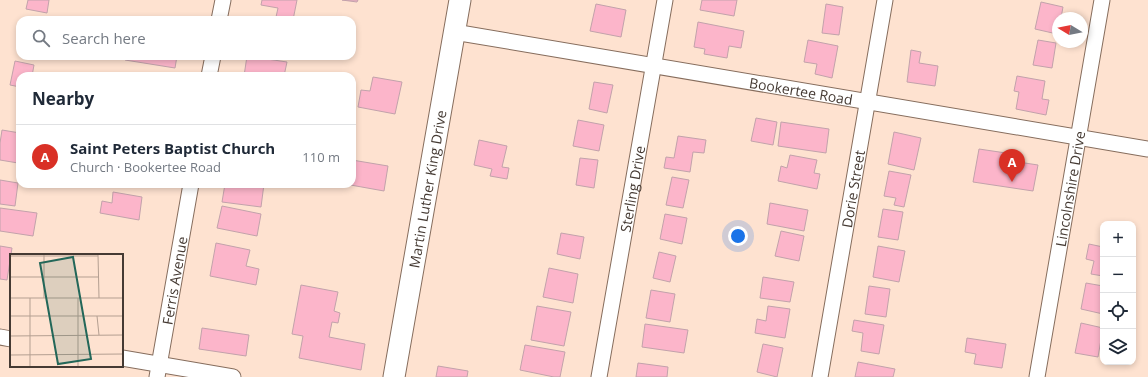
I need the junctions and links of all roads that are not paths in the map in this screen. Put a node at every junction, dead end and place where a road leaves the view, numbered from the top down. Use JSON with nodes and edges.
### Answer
{"nodes":[{"id":1,"x":222,"y":0,"type":"edge"},
{"id":2,"x":460,"y":0,"type":"edge"},
{"id":3,"x":665,"y":0,"type":"edge"},
{"id":4,"x":885,"y":0,"type":"edge"},
{"id":5,"x":1102,"y":0,"type":"edge"},
{"id":6,"x":220,"y":16,"type":"edge"},
{"id":7,"x":454,"y":32,"type":"junction"},
{"id":8,"x":212,"y":60,"type":"edge"},
{"id":9,"x":654,"y":65,"type":"junction"},
{"id":10,"x":210,"y":72,"type":"edge"},
{"id":11,"x":867,"y":101,"type":"junction"},
{"id":12,"x":1079,"y":137,"type":"junction"},
{"id":13,"x":1148,"y":149,"type":"edge"},
{"id":14,"x":190,"y":188,"type":"edge"},
{"id":15,"x":0,"y":337,"type":"edge"},
{"id":16,"x":10,"y":339,"type":"edge"},
{"id":17,"x":123,"y":358,"type":"edge"},
{"id":18,"x":158,"y":370,"type":"edge"},
{"id":19,"x":233,"y":377,"type":"edge"},
{"id":20,"x":394,"y":377,"type":"edge"},
{"id":21,"x":600,"y":377,"type":"edge"},
{"id":22,"x":820,"y":377,"type":"edge"},
{"id":23,"x":1037,"y":377,"type":"edge"}],
"edges":[{"from":1,"to":6,"type":"street"},
{"from":2,"to":7,"type":"main road","name":"Martin Luther King Drive"},
{"from":3,"to":9,"type":"street","name":"Sterling Drive"},
{"from":4,"to":11,"type":"street","name":"Dorie Street"},
{"from":5,"to":12,"type":"street","name":"Lincolnshire Drive"},
{"from":7,"to":9,"type":"street","name":"Bookertee Road"},
{"from":7,"to":20,"type":"main road","name":"Martin Luther King Drive"},
{"from":8,"to":10,"type":"street"},
{"from":9,"to":11,"type":"street","name":"Bookertee Road"},
{"from":9,"to":21,"type":"street","name":"Sterling Drive"},
{"from":11,"to":12,"type":"street","name":"Bookertee Road"},
{"from":11,"to":22,"type":"street","name":"Dorie Street"},
{"from":12,"to":13,"type":"street","name":"Bookertee Road"},
{"from":12,"to":23,"type":"street","name":"Lincolnshire Drive"},
{"from":14,"to":18,"type":"street","name":"Ferris Avenue"},
{"from":15,"to":16,"type":"street"},
{"from":17,"to":18,"type":"street"},
{"from":18,"to":19,"type":"street"}]}
